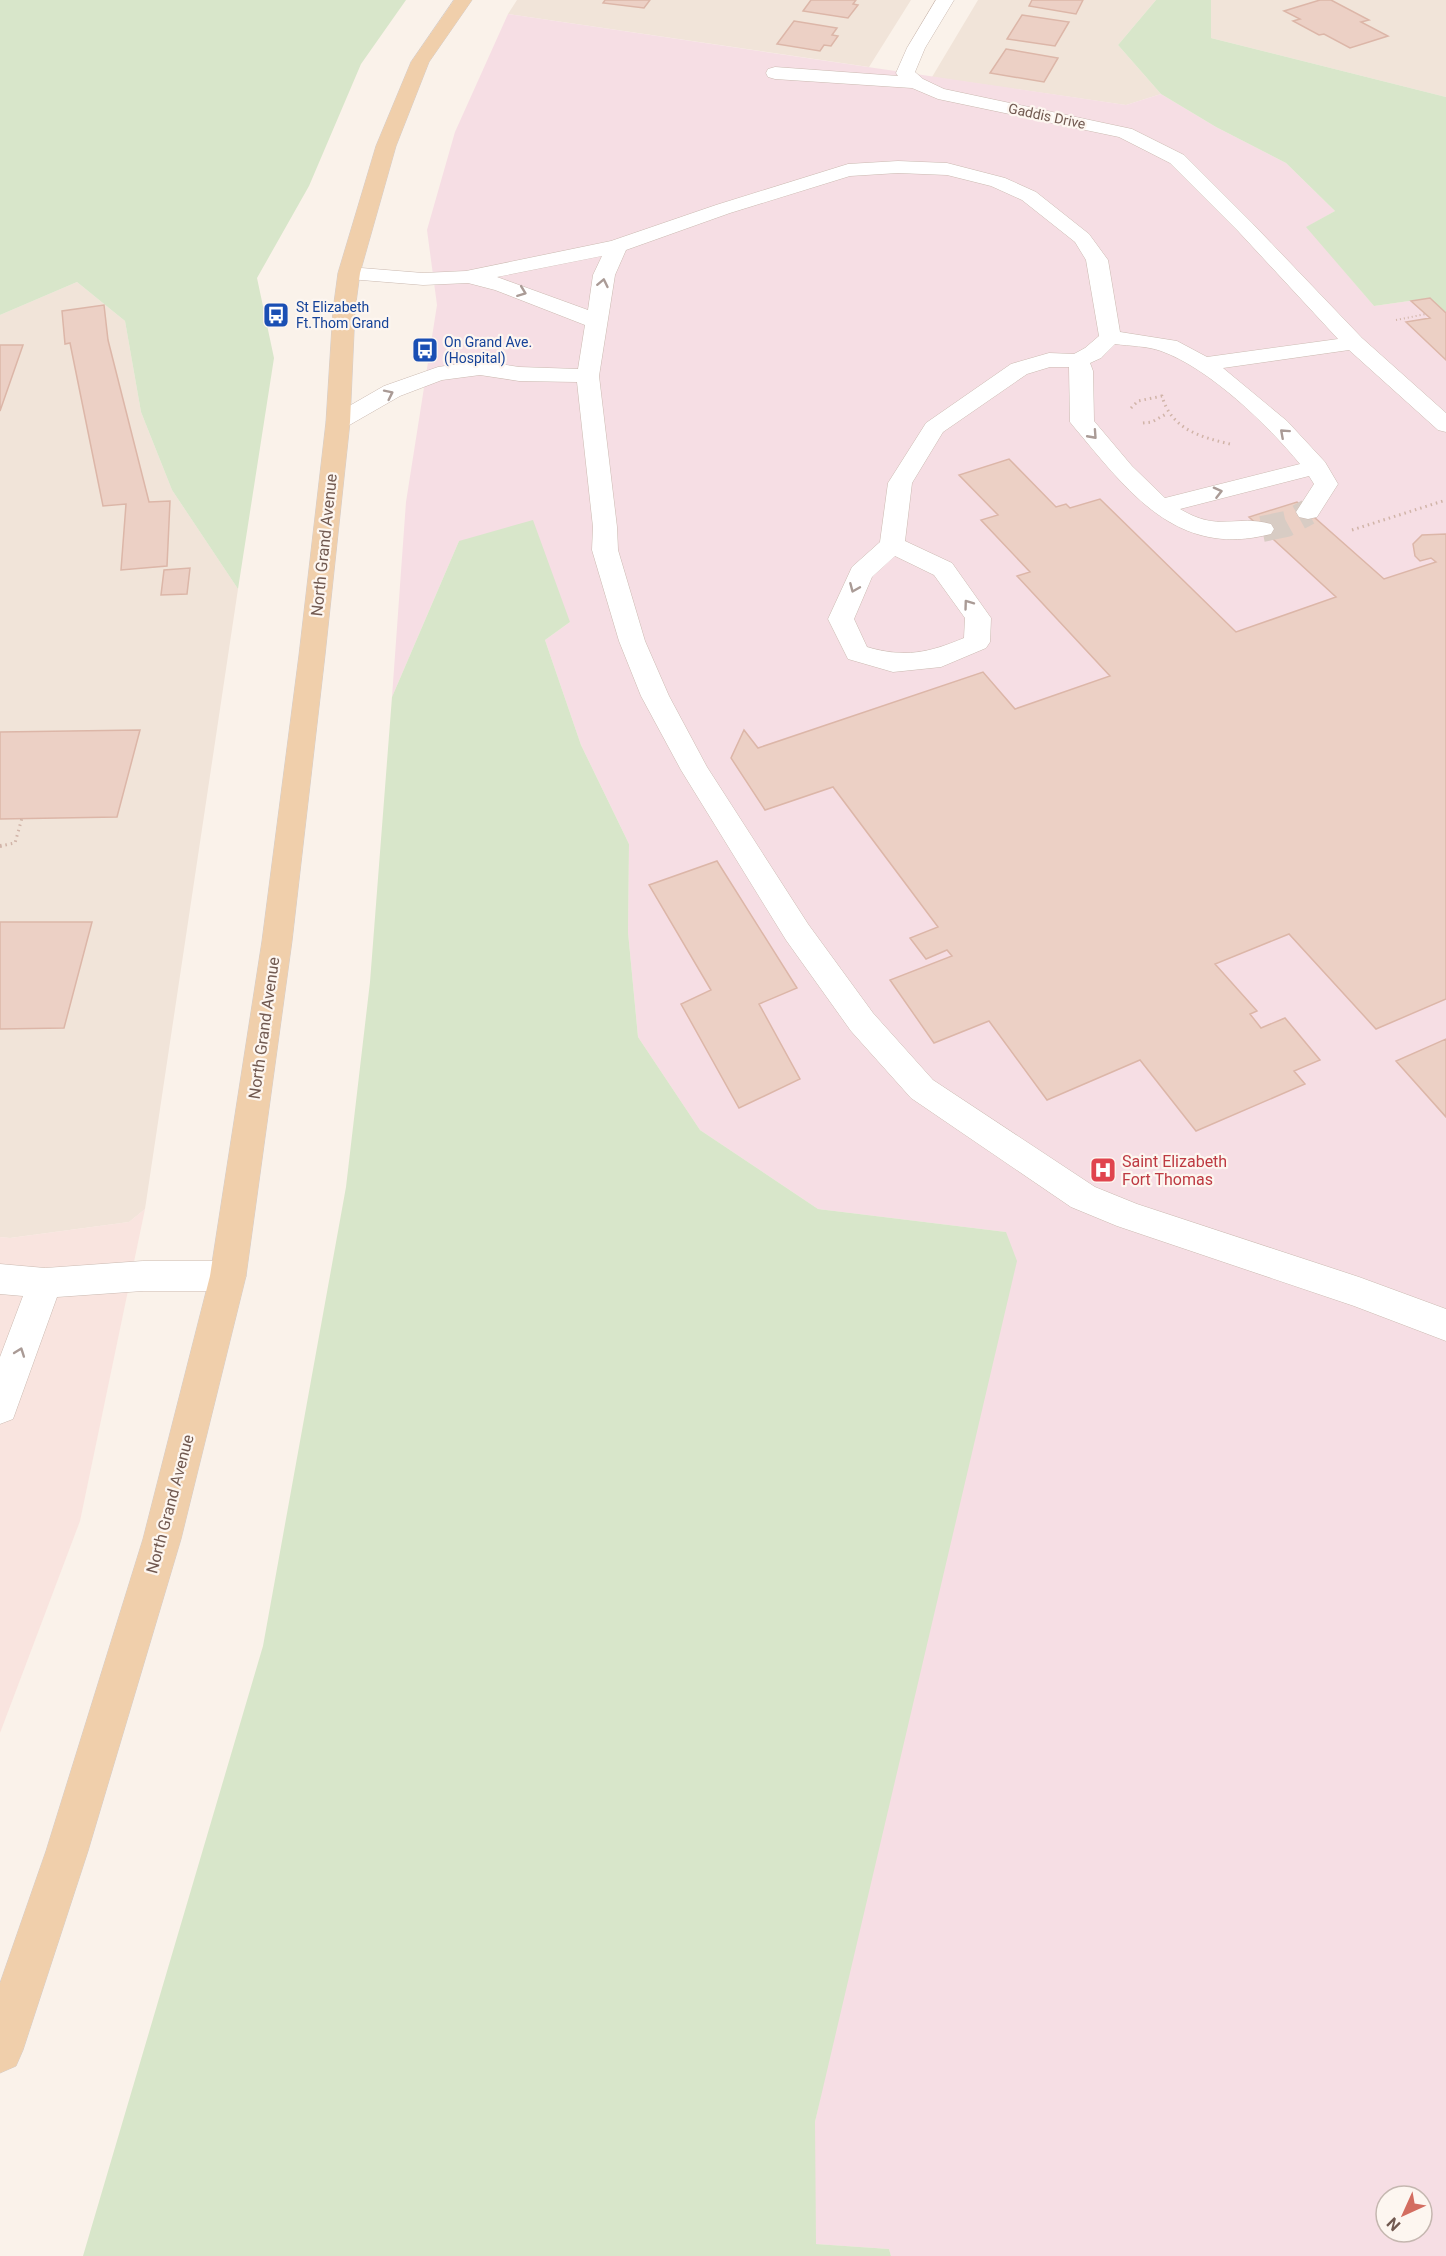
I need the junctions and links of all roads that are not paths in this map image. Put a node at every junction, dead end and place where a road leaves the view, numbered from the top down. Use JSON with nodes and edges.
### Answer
{"nodes":[{"id":1,"x":463,"y":0,"type":"edge"},
{"id":2,"x":945,"y":0,"type":"edge"},
{"id":3,"x":775,"y":73,"type":"dead end"},
{"id":4,"x":916,"y":83,"type":"junction"},
{"id":5,"x":617,"y":246,"type":"junction"},
{"id":6,"x":349,"y":273,"type":"junction"},
{"id":7,"x":466,"y":277,"type":"junction"},
{"id":8,"x":598,"y":322,"type":"junction"},
{"id":9,"x":1110,"y":337,"type":"junction"},
{"id":10,"x":1354,"y":344,"type":"junction"},
{"id":11,"x":1078,"y":361,"type":"junction"},
{"id":12,"x":1205,"y":364,"type":"junction"},
{"id":13,"x":588,"y":376,"type":"junction"},
{"id":14,"x":338,"y":422,"type":"junction"},
{"id":15,"x":1446,"y":425,"type":"edge"},
{"id":16,"x":1317,"y":467,"type":"junction"},
{"id":17,"x":1161,"y":506,"type":"junction"},
{"id":18,"x":1308,"y":512,"type":"tunnel mouth"},
{"id":19,"x":1262,"y":529,"type":"tunnel mouth"},
{"id":20,"x":892,"y":545,"type":"junction"},
{"id":21,"x":228,"y":1276,"type":"junction"},
{"id":22,"x":0,"y":1279,"type":"edge"},
{"id":23,"x":45,"y":1283,"type":"junction"},
{"id":24,"x":1446,"y":1325,"type":"edge"},
{"id":25,"x":0,"y":1407,"type":"edge"},
{"id":26,"x":0,"y":2050,"type":"edge"}],
"edges":[{"from":1,"to":6,"type":"main road","name":"North Grand Avenue"},
{"from":2,"to":4,"type":"street"},
{"from":3,"to":4,"type":"street","name":"Gaddis Drive"},
{"from":4,"to":10,"type":"street","name":"Gaddis Drive"},
{"from":5,"to":7,"type":"street"},
{"from":8,"to":5,"type":"street","one_way":true},
{"from":5,"to":9,"type":"street"},
{"from":6,"to":7,"type":"street"},
{"from":6,"to":14,"type":"main road","name":"North Grand Avenue"},
{"from":7,"to":8,"type":"street","one_way":true},
{"from":8,"to":13,"type":"street"},
{"from":9,"to":11,"type":"street"},
{"from":9,"to":12,"type":"street"},
{"from":10,"to":12,"type":"street"},
{"from":10,"to":15,"type":"street","name":"Gaddis Drive"},
{"from":11,"to":17,"type":"street","one_way":true},
{"from":11,"to":20,"type":"street"},
{"from":16,"to":12,"type":"street","one_way":true},
{"from":14,"to":13,"type":"street","one_way":true},
{"from":13,"to":24,"type":"street"},
{"from":14,"to":21,"type":"main road","name":"North Grand Avenue"},
{"from":17,"to":16,"type":"street","one_way":true},
{"from":16,"to":18,"type":"street"},
{"from":17,"to":19,"type":"street"},
{"from":20,"to":20,"type":"street","one_way":true},
{"from":21,"to":23,"type":"street"},
{"from":21,"to":26,"type":"main road","name":"North Grand Avenue"},
{"from":22,"to":23,"type":"street"},
{"from":25,"to":23,"type":"street","one_way":true}]}
